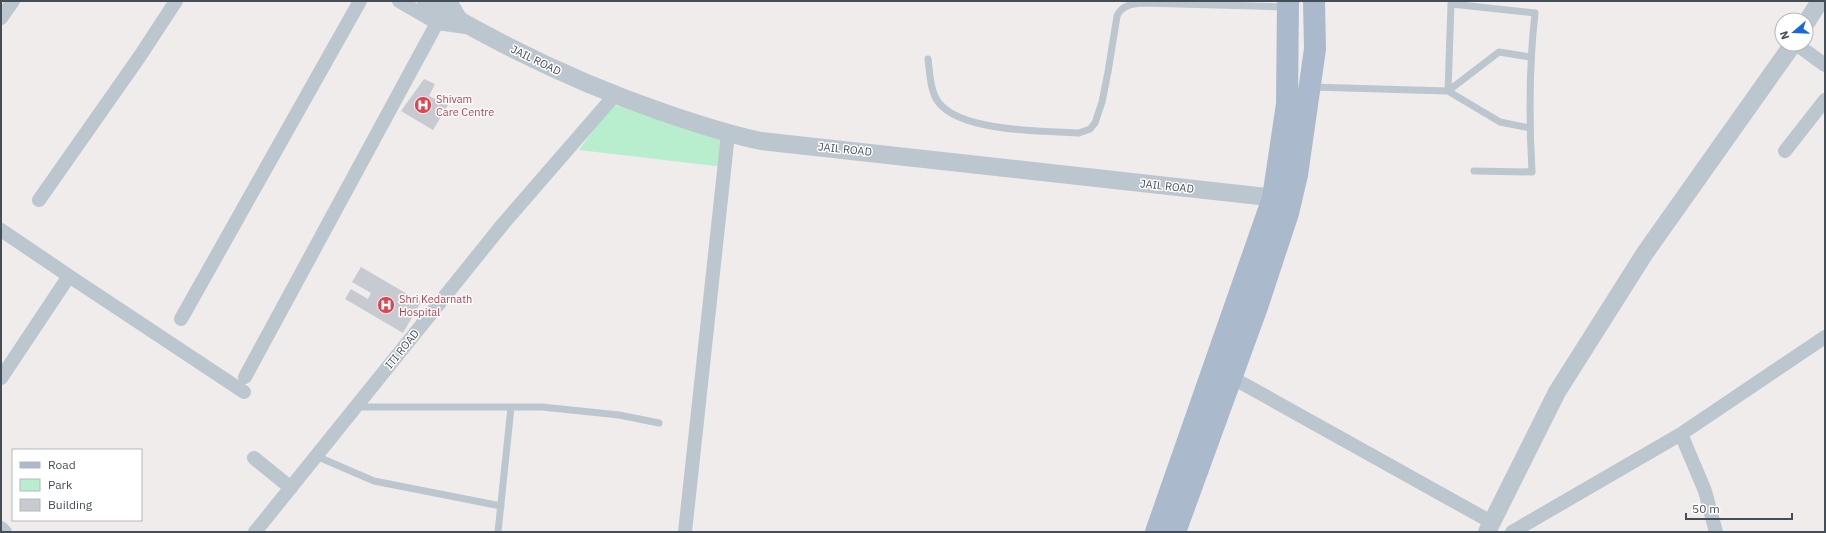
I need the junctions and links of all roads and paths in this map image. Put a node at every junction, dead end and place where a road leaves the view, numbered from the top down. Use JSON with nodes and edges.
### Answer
{"nodes":[{"id":1,"x":13,"y":1,"type":"edge"},
{"id":2,"x":176,"y":1,"type":"edge"},
{"id":3,"x":360,"y":1,"type":"edge"},
{"id":4,"x":399,"y":1,"type":"edge"},
{"id":5,"x":427,"y":1,"type":"edge"},
{"id":6,"x":450,"y":1,"type":"edge"},
{"id":7,"x":1314,"y":1,"type":"edge"},
{"id":8,"x":1816,"y":3,"type":"edge"},
{"id":9,"x":1288,"y":4,"type":"edge"},
{"id":10,"x":1812,"y":12,"type":"edge"},
{"id":11,"x":1,"y":18,"type":"edge"},
{"id":12,"x":436,"y":23,"type":"junction"},
{"id":13,"x":468,"y":25,"type":"junction"},
{"id":14,"x":1787,"y":52,"type":"edge"},
{"id":15,"x":1807,"y":52,"type":"edge"},
{"id":16,"x":1530,"y":57,"type":"junction"},
{"id":17,"x":928,"y":59,"type":"dead end"},
{"id":18,"x":1825,"y":65,"type":"edge"},
{"id":19,"x":1309,"y":87,"type":"junction"},
{"id":20,"x":1448,"y":91,"type":"junction"},
{"id":21,"x":614,"y":96,"type":"junction"},
{"id":22,"x":1825,"y":100,"type":"edge"},
{"id":23,"x":1530,"y":128,"type":"junction"},
{"id":24,"x":728,"y":134,"type":"junction"},
{"id":25,"x":1785,"y":151,"type":"dead end"},
{"id":26,"x":1474,"y":171,"type":"dead end"},
{"id":27,"x":1282,"y":199,"type":"junction"},
{"id":28,"x":39,"y":200,"type":"dead end"},
{"id":29,"x":1,"y":230,"type":"edge"},
{"id":30,"x":70,"y":276,"type":"junction"},
{"id":31,"x":181,"y":319,"type":"dead end"},
{"id":32,"x":1825,"y":337,"type":"edge"},
{"id":33,"x":245,"y":377,"type":"dead end"},
{"id":34,"x":1,"y":378,"type":"edge"},
{"id":35,"x":1231,"y":378,"type":"junction"},
{"id":36,"x":244,"y":392,"type":"dead end"},
{"id":37,"x":356,"y":407,"type":"junction"},
{"id":38,"x":511,"y":407,"type":"junction"},
{"id":39,"x":658,"y":423,"type":"dead end"},
{"id":40,"x":1681,"y":434,"type":"junction"},
{"id":41,"x":316,"y":456,"type":"junction"},
{"id":42,"x":254,"y":458,"type":"dead end"},
{"id":43,"x":291,"y":488,"type":"junction"},
{"id":44,"x":501,"y":506,"type":"junction"},
{"id":45,"x":1490,"y":527,"type":"edge"},
{"id":46,"x":1,"y":528,"type":"edge"},
{"id":47,"x":5,"y":532,"type":"edge"},
{"id":48,"x":255,"y":532,"type":"edge"},
{"id":49,"x":498,"y":532,"type":"edge"},
{"id":50,"x":686,"y":532,"type":"edge"},
{"id":51,"x":1156,"y":532,"type":"edge"},
{"id":52,"x":1175,"y":532,"type":"edge"},
{"id":53,"x":1512,"y":532,"type":"edge"},
{"id":54,"x":1716,"y":532,"type":"edge"}],
"edges":[{"from":1,"to":11,"type":"street"},
{"from":2,"to":28,"type":"street"},
{"from":3,"to":31,"type":"street"},
{"from":4,"to":12,"type":"street"},
{"from":5,"to":13,"type":"street","name":"JAIL ROAD"},
{"from":6,"to":13,"type":"street"},
{"from":7,"to":19,"type":"main road"},
{"from":8,"to":10,"type":"street"},
{"from":9,"to":17,"type":"lane"},
{"from":9,"to":27,"type":"main road"},
{"from":12,"to":13,"type":"street"},
{"from":12,"to":33,"type":"street"},
{"from":13,"to":21,"type":"street","name":"JAIL ROAD"},
{"from":14,"to":45,"type":"street"},
{"from":15,"to":18,"type":"street"},
{"from":16,"to":20,"type":"lane"},
{"from":16,"to":20,"type":"lane"},
{"from":16,"to":23,"type":"lane"},
{"from":19,"to":20,"type":"lane"},
{"from":19,"to":27,"type":"main road"},
{"from":20,"to":23,"type":"lane"},
{"from":21,"to":24,"type":"street","name":"JAIL ROAD"},
{"from":21,"to":37,"type":"street","name":"ITI ROAD"},
{"from":22,"to":25,"type":"street"},
{"from":23,"to":26,"type":"lane"},
{"from":24,"to":27,"type":"street","name":"JAIL ROAD"},
{"from":24,"to":50,"type":"street"},
{"from":27,"to":35,"type":"main road"},
{"from":27,"to":51,"type":"main road"},
{"from":29,"to":30,"type":"street"},
{"from":30,"to":34,"type":"street"},
{"from":30,"to":36,"type":"street"},
{"from":32,"to":40,"type":"street"},
{"from":35,"to":45,"type":"street"},
{"from":35,"to":52,"type":"main road"},
{"from":37,"to":38,"type":"lane"},
{"from":37,"to":41,"type":"street","name":"ITI ROAD"},
{"from":38,"to":39,"type":"lane"},
{"from":38,"to":44,"type":"lane"},
{"from":40,"to":53,"type":"street"},
{"from":40,"to":54,"type":"street"},
{"from":41,"to":43,"type":"street","name":"ITI ROAD"},
{"from":41,"to":44,"type":"lane"},
{"from":42,"to":43,"type":"street"},
{"from":43,"to":48,"type":"street","name":"ITI ROAD"},
{"from":44,"to":49,"type":"lane"},
{"from":46,"to":47,"type":"street"}]}
